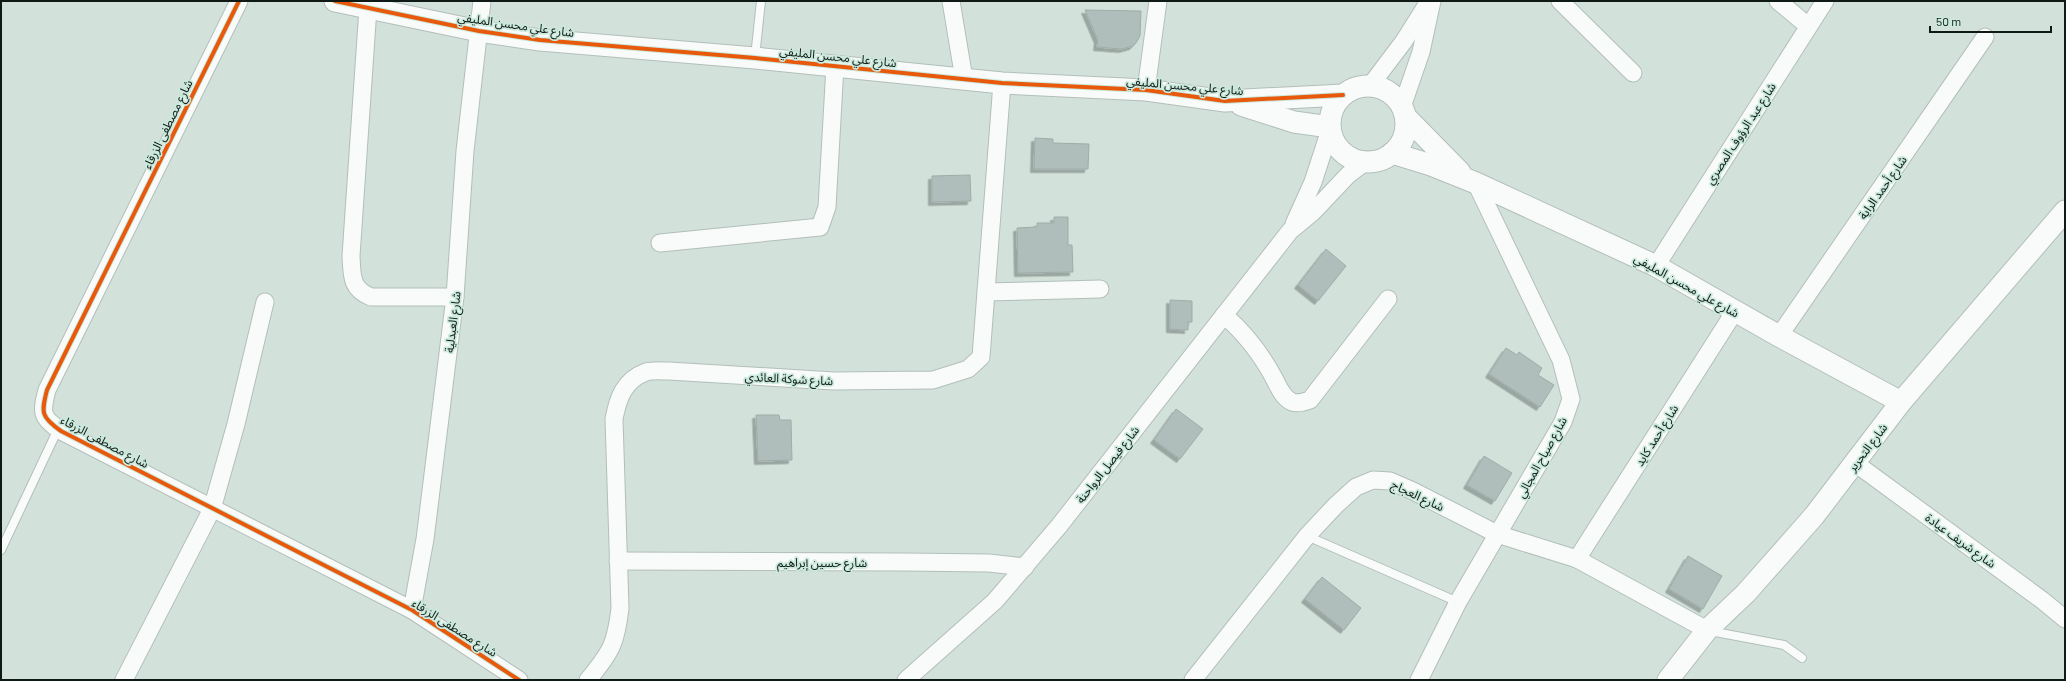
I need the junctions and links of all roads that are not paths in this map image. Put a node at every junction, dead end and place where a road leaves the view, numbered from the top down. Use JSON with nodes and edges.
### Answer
{"nodes":[{"id":1,"x":238,"y":1,"type":"edge"},
{"id":2,"x":335,"y":1,"type":"edge"},
{"id":3,"x":482,"y":1,"type":"edge"},
{"id":4,"x":761,"y":1,"type":"edge"},
{"id":5,"x":951,"y":1,"type":"edge"},
{"id":6,"x":1158,"y":1,"type":"edge"},
{"id":7,"x":1431,"y":1,"type":"edge"},
{"id":8,"x":1560,"y":1,"type":"edge"},
{"id":9,"x":1778,"y":1,"type":"edge"},
{"id":10,"x":1825,"y":1,"type":"edge"},
{"id":11,"x":368,"y":8,"type":"junction"},
{"id":12,"x":1808,"y":26,"type":"junction"},
{"id":13,"x":479,"y":31,"type":"junction"},
{"id":14,"x":1985,"y":37,"type":"dead end"},
{"id":15,"x":755,"y":58,"type":"junction"},
{"id":16,"x":836,"y":66,"type":"junction"},
{"id":17,"x":1633,"y":73,"type":"dead end"},
{"id":18,"x":964,"y":79,"type":"junction"},
{"id":19,"x":1002,"y":83,"type":"junction"},
{"id":20,"x":1370,"y":86,"type":"junction"},
{"id":21,"x":1146,"y":90,"type":"junction"},
{"id":22,"x":1343,"y":95,"type":"junction"},
{"id":23,"x":1225,"y":100,"type":"junction"},
{"id":24,"x":1403,"y":111,"type":"junction"},
{"id":25,"x":1330,"y":129,"type":"junction"},
{"id":26,"x":1392,"y":153,"type":"junction"},
{"id":27,"x":1365,"y":162,"type":"junction"},
{"id":28,"x":1472,"y":181,"type":"junction"},
{"id":29,"x":2065,"y":211,"type":"edge"},
{"id":30,"x":1290,"y":231,"type":"junction"},
{"id":31,"x":660,"y":243,"type":"dead end"},
{"id":32,"x":1656,"y":266,"type":"junction"},
{"id":33,"x":1100,"y":289,"type":"dead end"},
{"id":34,"x":986,"y":292,"type":"junction"},
{"id":35,"x":455,"y":297,"type":"junction"},
{"id":36,"x":1388,"y":299,"type":"dead end"},
{"id":37,"x":265,"y":302,"type":"dead end"},
{"id":38,"x":1735,"y":311,"type":"junction"},
{"id":39,"x":1224,"y":315,"type":"junction"},
{"id":40,"x":1779,"y":336,"type":"junction"},
{"id":41,"x":1901,"y":402,"type":"junction"},
{"id":42,"x":58,"y":429,"type":"junction"},
{"id":43,"x":1855,"y":463,"type":"junction"},
{"id":44,"x":212,"y":509,"type":"junction"},
{"id":45,"x":1497,"y":534,"type":"junction"},
{"id":46,"x":1307,"y":536,"type":"junction"},
{"id":47,"x":1,"y":550,"type":"edge"},
{"id":48,"x":1577,"y":560,"type":"junction"},
{"id":49,"x":618,"y":561,"type":"junction"},
{"id":50,"x":1025,"y":567,"type":"junction"},
{"id":51,"x":1458,"y":602,"type":"junction"},
{"id":52,"x":412,"y":610,"type":"junction"},
{"id":53,"x":2065,"y":619,"type":"edge"},
{"id":54,"x":1707,"y":630,"type":"junction"},
{"id":55,"x":1802,"y":658,"type":"dead end"},
{"id":56,"x":124,"y":680,"type":"edge"},
{"id":57,"x":519,"y":680,"type":"edge"},
{"id":58,"x":588,"y":680,"type":"edge"},
{"id":59,"x":906,"y":680,"type":"edge"},
{"id":60,"x":1193,"y":680,"type":"edge"},
{"id":61,"x":1419,"y":680,"type":"edge"},
{"id":62,"x":1668,"y":680,"type":"edge"}],
"edges":[{"from":1,"to":42,"type":"street","name":"شارع مصطفى الزرقاء"},
{"from":2,"to":11,"type":"street","name":"شارع علي محسن المليفي"},
{"from":3,"to":13,"type":"street","name":"شارع العبدلية"},
{"from":4,"to":15,"type":"lane"},
{"from":5,"to":18,"type":"street"},
{"from":6,"to":21,"type":"street"},
{"from":7,"to":20,"type":"street"},
{"from":7,"to":24,"type":"street"},
{"from":8,"to":17,"type":"street"},
{"from":9,"to":12,"type":"street"},
{"from":10,"to":12,"type":"street","name":"شارع عبد الرؤوف المصري"},
{"from":11,"to":13,"type":"street","name":"شارع علي محسن المليفي"},
{"from":11,"to":35,"type":"street"},
{"from":12,"to":32,"type":"street","name":"شارع عبد الرؤوف المصري"},
{"from":13,"to":15,"type":"street","name":"شارع علي محسن المليفي"},
{"from":13,"to":35,"type":"street","name":"شارع العبدلية"},
{"from":14,"to":40,"type":"street","name":"شارع أحمد الراية"},
{"from":15,"to":16,"type":"street","name":"شارع علي محسن المليفي"},
{"from":16,"to":18,"type":"street","name":"شارع علي محسن المليفي"},
{"from":16,"to":31,"type":"street"},
{"from":18,"to":19,"type":"street","name":"شارع علي محسن المليفي"},
{"from":19,"to":21,"type":"street","name":"شارع علي محسن المليفي"},
{"from":19,"to":34,"type":"street","name":"شارع شوكة العائدي"},
{"from":20,"to":22,"type":"street"},
{"from":20,"to":24,"type":"street"},
{"from":21,"to":23,"type":"street","name":"شارع علي محسن المليفي"},
{"from":22,"to":23,"type":"street","name":"شارع علي محسن المليفي"},
{"from":22,"to":25,"type":"street"},
{"from":23,"to":25,"type":"street","name":"شارع علي محسن المليفي"},
{"from":24,"to":26,"type":"street"},
{"from":24,"to":28,"type":"street","name":"شارع علي محسن المليفي"},
{"from":25,"to":27,"type":"street"},
{"from":25,"to":30,"type":"street","name":"شارع فيصل الرواحنة"},
{"from":26,"to":27,"type":"street"},
{"from":26,"to":28,"type":"street","name":"شارع علي محسن المليفي"},
{"from":27,"to":30,"type":"street","name":"شارع فيصل الرواحنة"},
{"from":28,"to":32,"type":"street","name":"شارع علي محسن المليفي"},
{"from":28,"to":45,"type":"street","name":"شارع صياح المجالي"},
{"from":29,"to":41,"type":"street","name":"شارع التحرير"},
{"from":30,"to":39,"type":"street","name":"شارع فيصل الرواحنة"},
{"from":32,"to":38,"type":"street","name":"شارع علي محسن المليفي"},
{"from":33,"to":34,"type":"street"},
{"from":34,"to":49,"type":"street","name":"شارع شوكة العائدي"},
{"from":35,"to":52,"type":"street","name":"شارع العبدلية"},
{"from":36,"to":39,"type":"street"},
{"from":37,"to":44,"type":"street"},
{"from":38,"to":40,"type":"street","name":"شارع علي محسن المليفي"},
{"from":38,"to":48,"type":"street","name":"شارع أحمد كايد"},
{"from":39,"to":50,"type":"street","name":"شارع فيصل الرواحنة"},
{"from":40,"to":41,"type":"street","name":"شارع علي محسن المليفي"},
{"from":41,"to":43,"type":"street","name":"شارع التحرير"},
{"from":42,"to":44,"type":"street","name":"شارع مصطفى الزرقاء"},
{"from":42,"to":47,"type":"lane"},
{"from":43,"to":53,"type":"street","name":"شارع شريف عيادة"},
{"from":43,"to":54,"type":"street","name":"شارع التحرير"},
{"from":44,"to":52,"type":"street","name":"شارع مصطفى الزرقاء"},
{"from":44,"to":56,"type":"street"},
{"from":45,"to":46,"type":"street","name":"شارع العجاج"},
{"from":45,"to":48,"type":"street","name":"شارع العجاج"},
{"from":45,"to":51,"type":"street","name":"شارع صياح المجالي"},
{"from":46,"to":51,"type":"lane"},
{"from":46,"to":60,"type":"street","name":"شارع العجاج"},
{"from":48,"to":54,"type":"street","name":"شارع العجاج"},
{"from":49,"to":50,"type":"street","name":"شارع حسين إبراهيم"},
{"from":49,"to":58,"type":"street","name":"شارع شوكة العائدي"},
{"from":50,"to":59,"type":"street","name":"شارع فيصل الرواحنة"},
{"from":51,"to":61,"type":"street","name":"شارع صياح المجالي"},
{"from":52,"to":57,"type":"street","name":"شارع مصطفى الزرقاء"},
{"from":54,"to":55,"type":"lane"},
{"from":54,"to":62,"type":"street","name":"شارع التحرير"}]}
